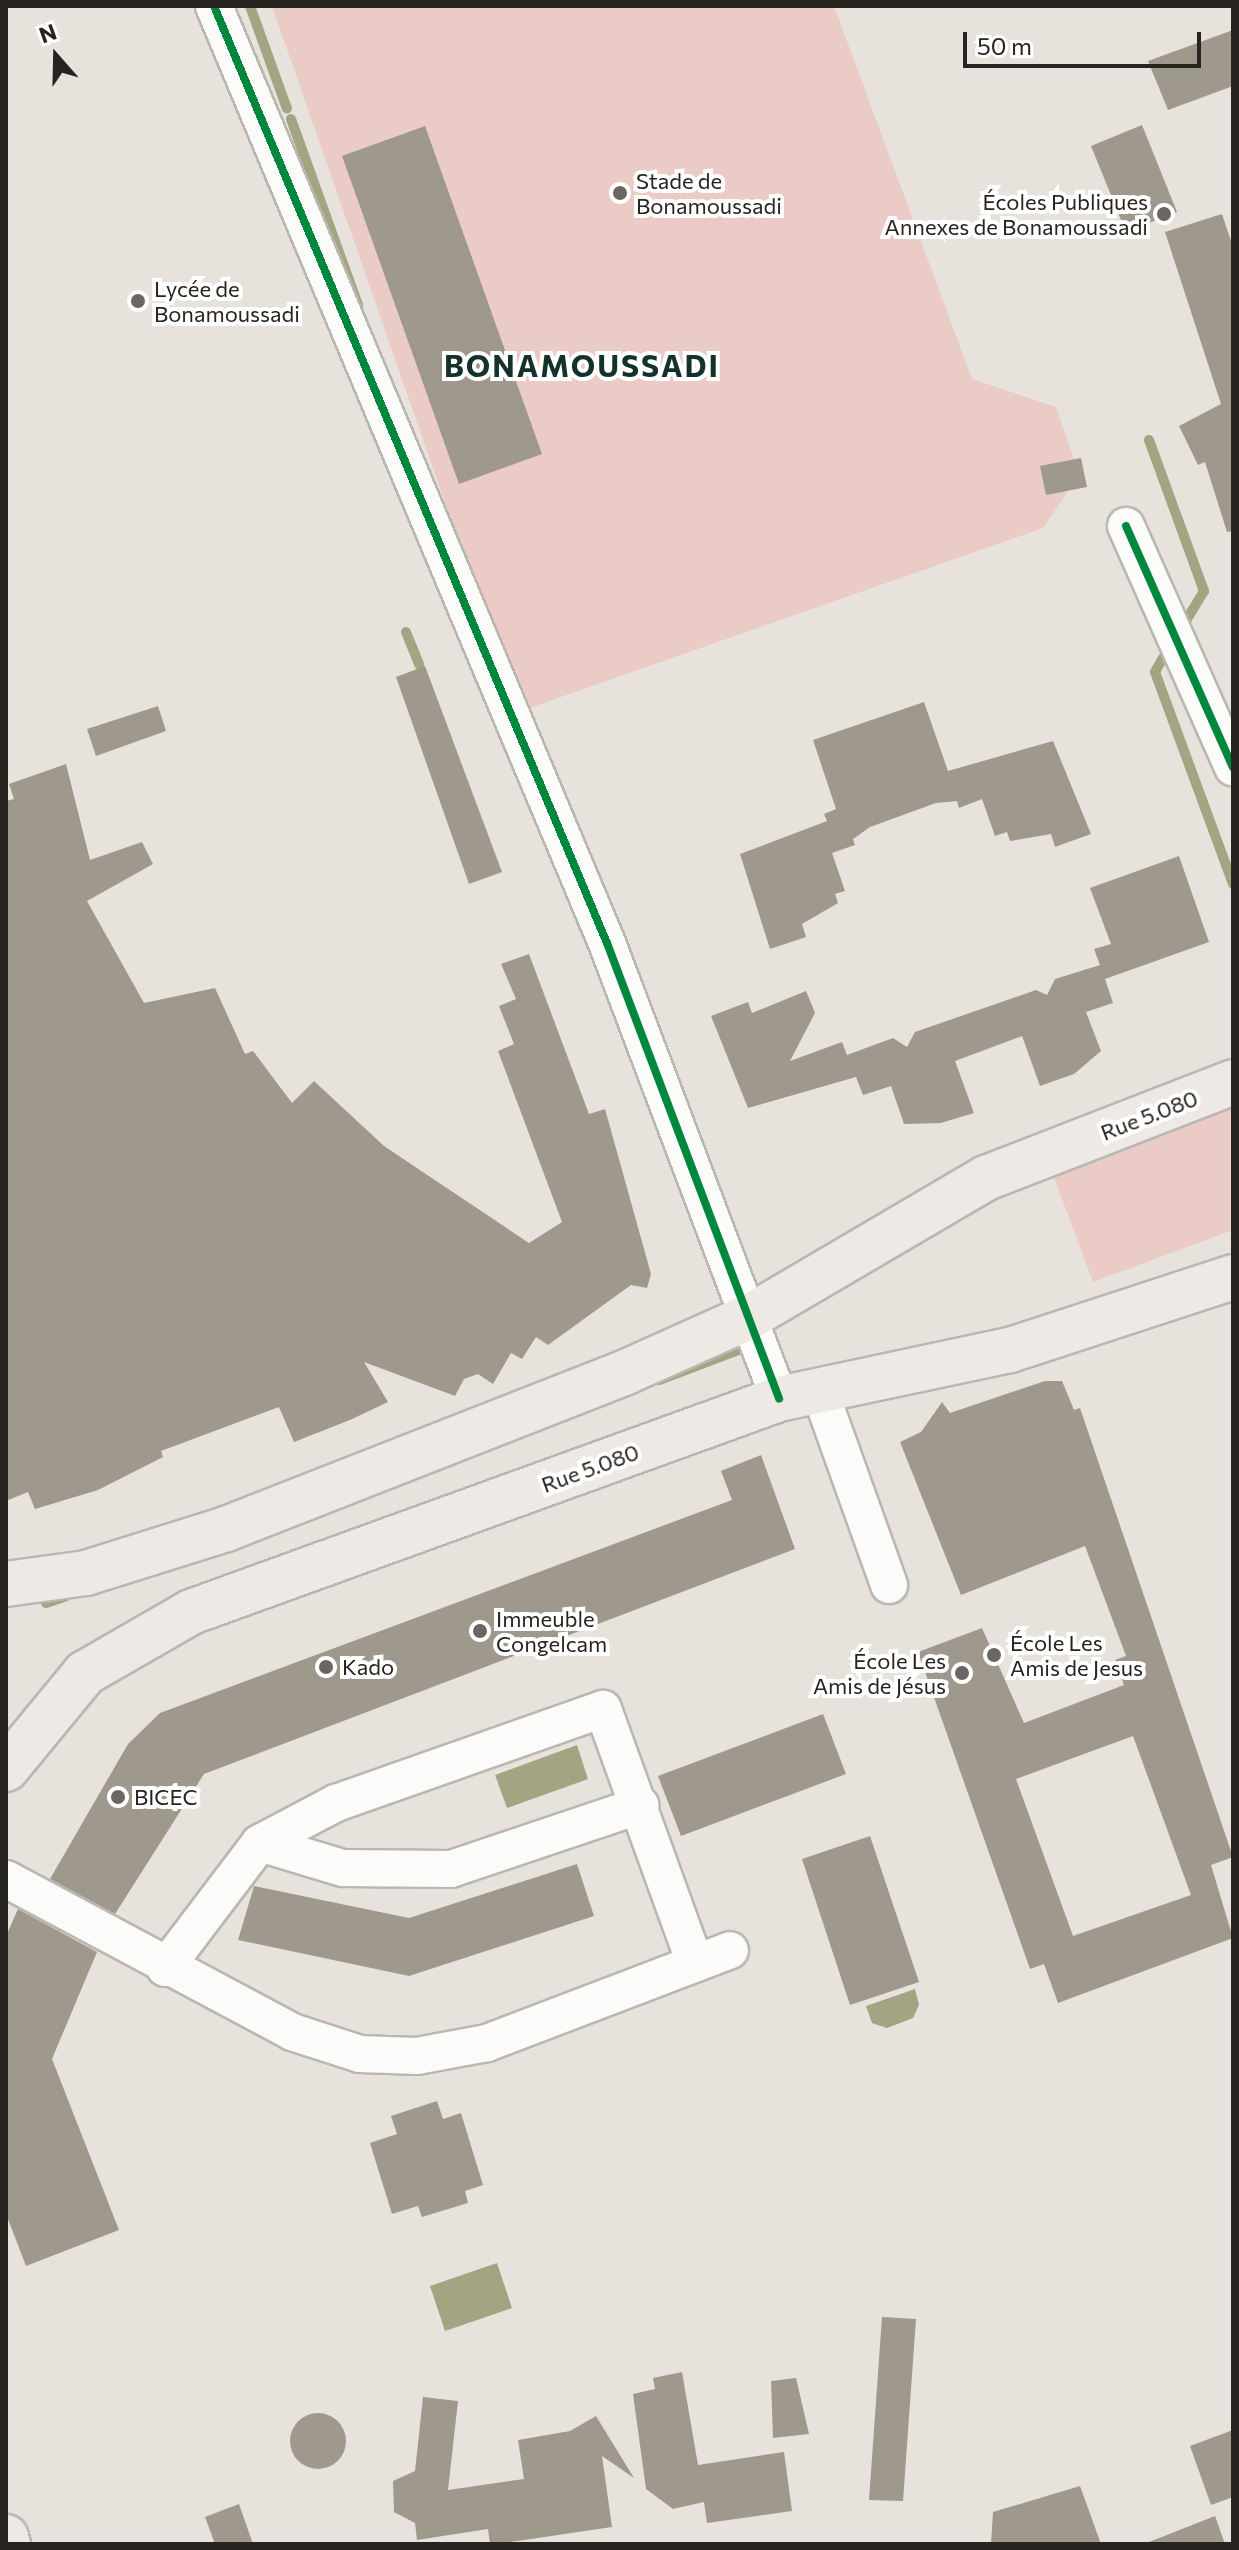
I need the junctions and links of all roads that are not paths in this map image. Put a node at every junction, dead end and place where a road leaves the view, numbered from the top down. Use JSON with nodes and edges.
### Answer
{"nodes":[{"id":1,"x":214,"y":6,"type":"edge"},
{"id":2,"x":1126,"y":526,"type":"dead end"},
{"id":3,"x":1233,"y":767,"type":"edge"},
{"id":4,"x":1233,"y":1082,"type":"edge"},
{"id":5,"x":1233,"y":1277,"type":"edge"},
{"id":6,"x":749,"y":1317,"type":"junction"},
{"id":7,"x":800,"y":1396,"type":"junction"},
{"id":8,"x":6,"y":1584,"type":"edge"},
{"id":9,"x":889,"y":1585,"type":"dead end"},
{"id":10,"x":6,"y":1769,"type":"edge"},
{"id":11,"x":641,"y":1805,"type":"junction"},
{"id":12,"x":260,"y":1843,"type":"junction"},
{"id":13,"x":6,"y":1879,"type":"edge"},
{"id":14,"x":730,"y":1950,"type":"dead end"},
{"id":15,"x":695,"y":1963,"type":"junction"},
{"id":16,"x":165,"y":1968,"type":"junction"},
{"id":17,"x":6,"y":2537,"type":"edge"},
{"id":18,"x":8,"y":2544,"type":"edge"}],
"edges":[{"from":1,"to":6,"type":"street"},
{"from":2,"to":3,"type":"street"},
{"from":4,"to":6,"type":"main road","name":"Rue 5.080"},
{"from":5,"to":7,"type":"main road","name":"Rue 5.080"},
{"from":6,"to":7,"type":"street"},
{"from":6,"to":8,"type":"main road","name":"Rue 5.080"},
{"from":7,"to":9,"type":"street"},
{"from":7,"to":10,"type":"main road","name":"Rue 5.080"},
{"from":11,"to":12,"type":"street"},
{"from":11,"to":12,"type":"street"},
{"from":11,"to":15,"type":"street"},
{"from":12,"to":16,"type":"street"},
{"from":13,"to":16,"type":"street"},
{"from":14,"to":15,"type":"street"},
{"from":15,"to":16,"type":"street"},
{"from":17,"to":18,"type":"main road"}]}
